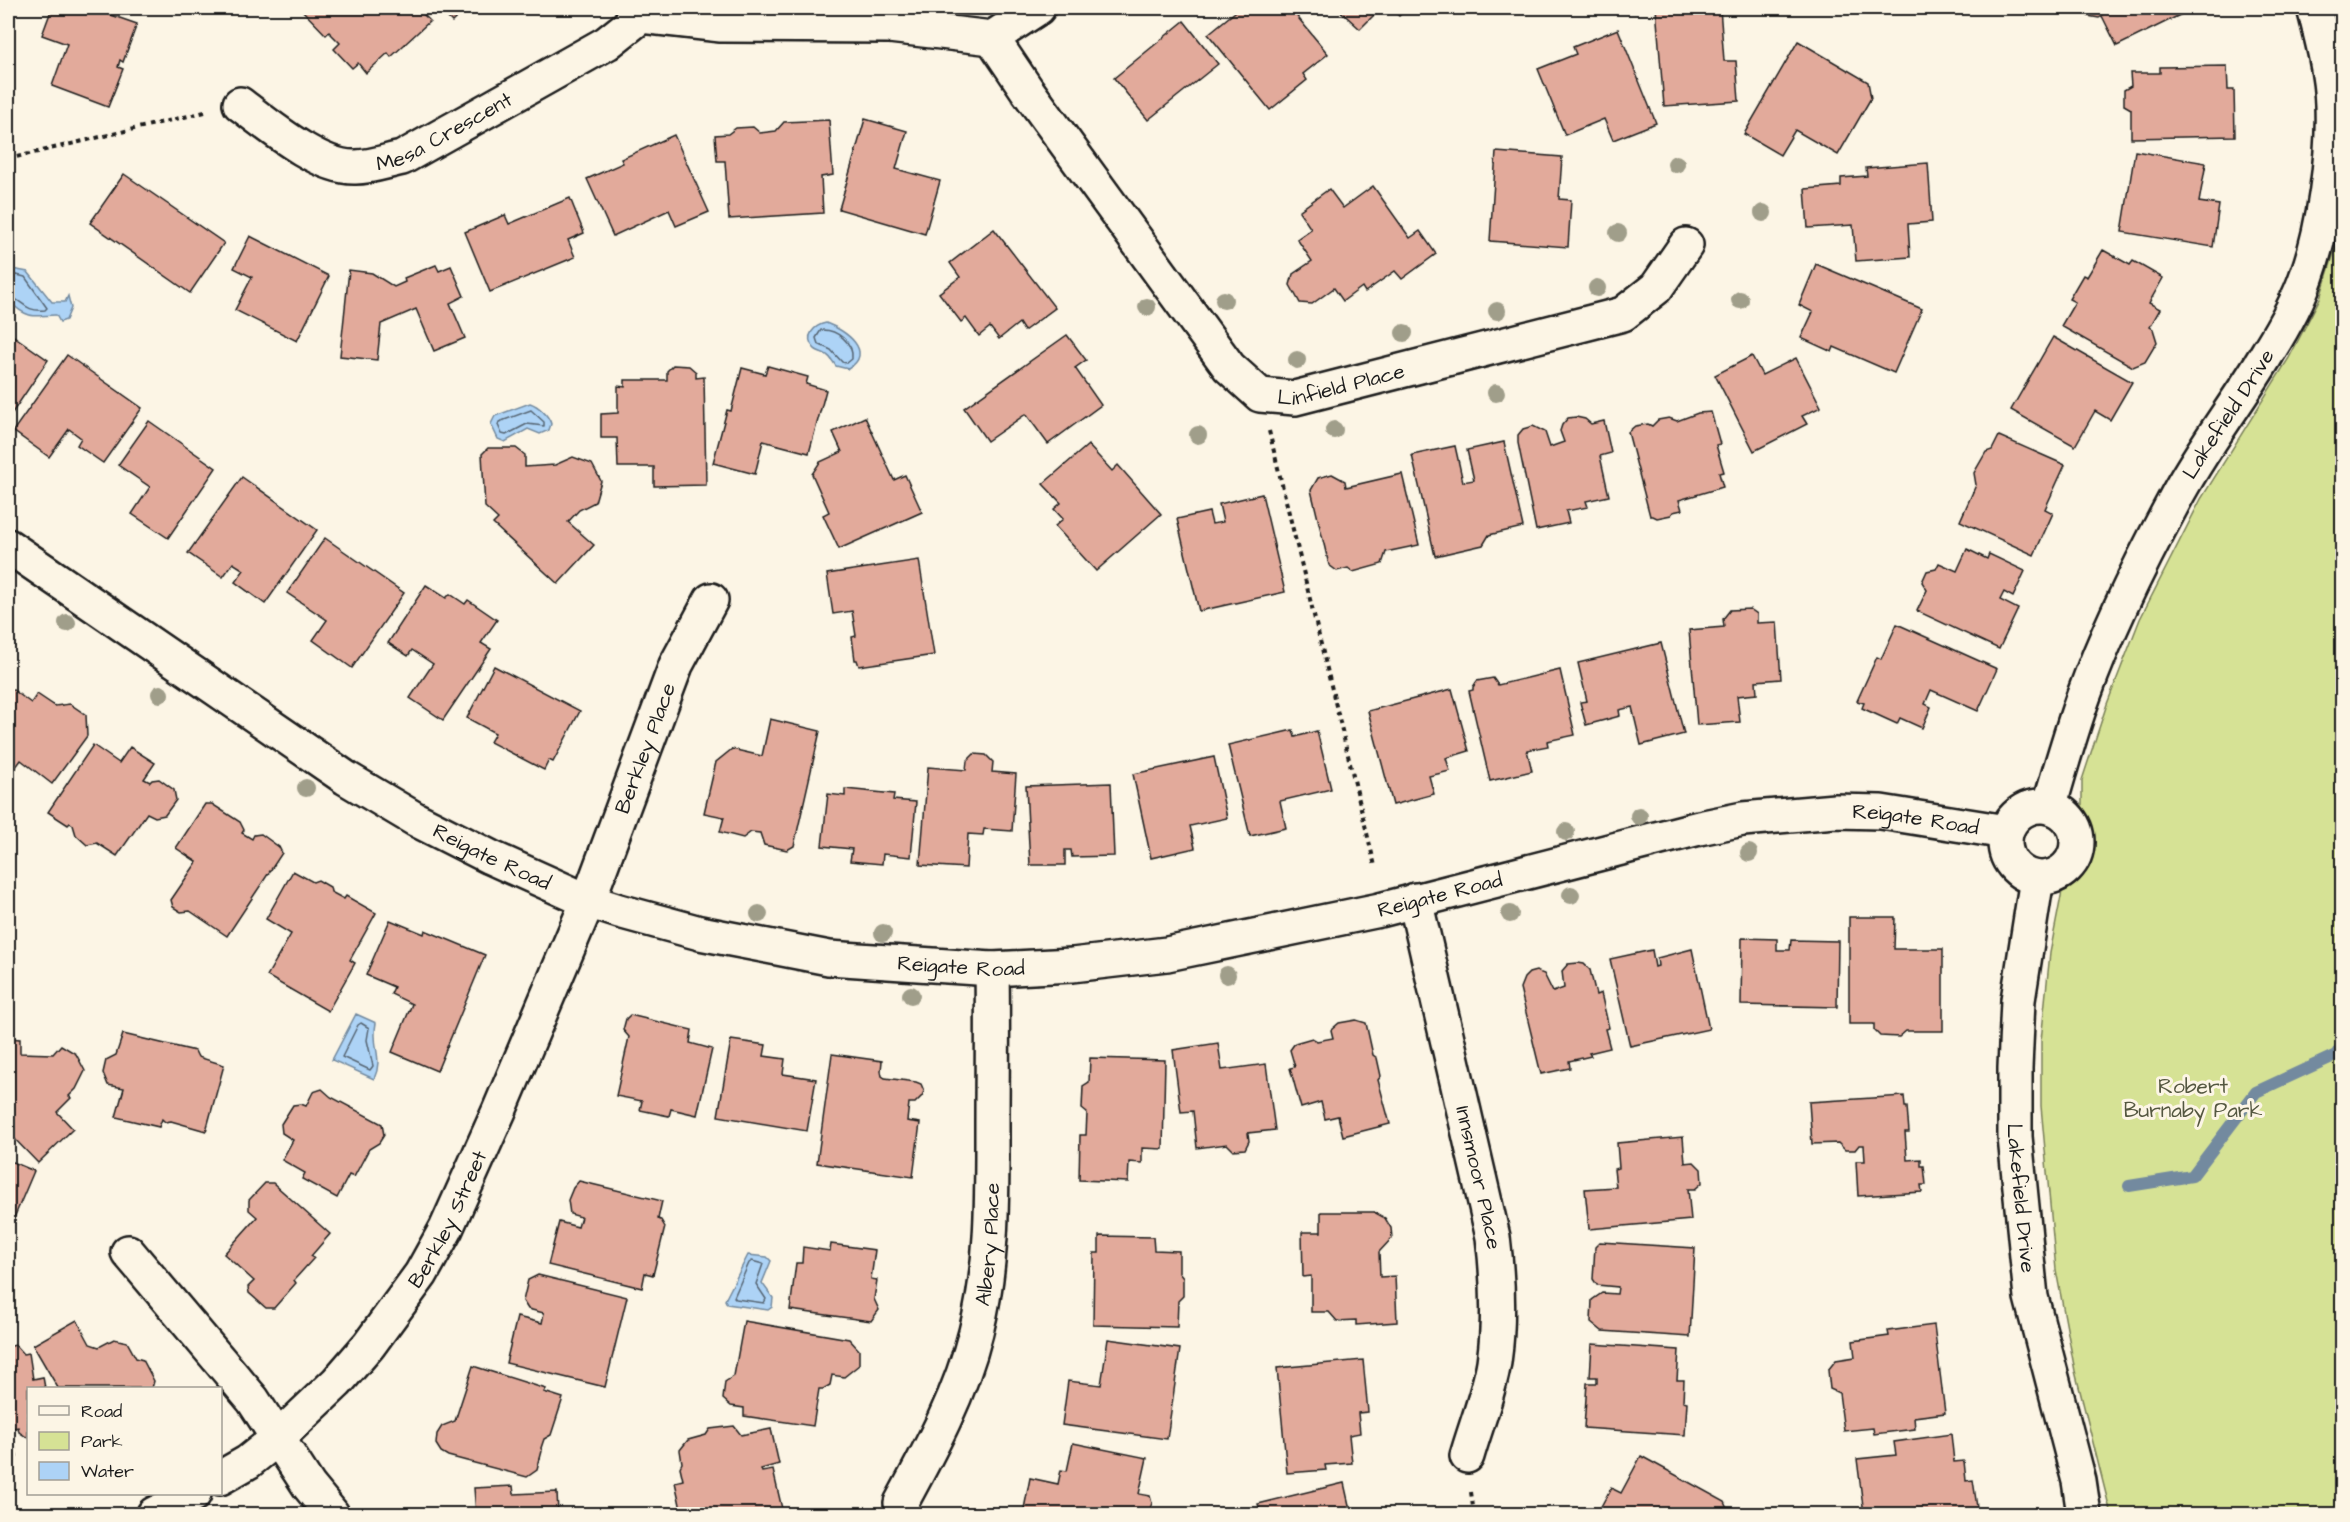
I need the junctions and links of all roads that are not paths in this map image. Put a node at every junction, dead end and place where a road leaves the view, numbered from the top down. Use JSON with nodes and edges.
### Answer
{"nodes":[{"id":1,"x":1038,"y":8,"type":"edge"},
{"id":2,"x":2314,"y":8,"type":"edge"},
{"id":3,"x":637,"y":11,"type":"edge"},
{"id":4,"x":992,"y":38,"type":"junction"},
{"id":5,"x":240,"y":104,"type":"road end"},
{"id":6,"x":1686,"y":244,"type":"dead end"},
{"id":7,"x":8,"y":546,"type":"edge"},
{"id":8,"x":711,"y":600,"type":"dead end"},
{"id":9,"x":2049,"y":807,"type":"junction"},
{"id":10,"x":2006,"y":832,"type":"junction"},
{"id":11,"x":2037,"y":878,"type":"junction"},
{"id":12,"x":1415,"y":900,"type":"junction"},
{"id":13,"x":588,"y":901,"type":"junction"},
{"id":14,"x":992,"y":969,"type":"junction"},
{"id":15,"x":128,"y":1252,"type":"dead end"},
{"id":16,"x":278,"y":1438,"type":"junction"},
{"id":17,"x":1467,"y":1456,"type":"dead end"},
{"id":18,"x":222,"y":1477,"type":"edge"},
{"id":19,"x":192,"y":1495,"type":"edge"},
{"id":20,"x":901,"y":1503,"type":"dead end"},
{"id":21,"x":153,"y":1515,"type":"edge"},
{"id":22,"x":332,"y":1515,"type":"edge"},
{"id":23,"x":2084,"y":1515,"type":"edge"}],
"edges":[{"from":1,"to":4,"type":"street"},
{"from":2,"to":9,"type":"street","name":"Lakefield Drive"},
{"from":3,"to":4,"type":"street"},
{"from":3,"to":5,"type":"street","name":"Mesa Crescent"},
{"from":4,"to":6,"type":"street","name":"Linfield Place"},
{"from":7,"to":13,"type":"street","name":"Reigate Road"},
{"from":8,"to":13,"type":"street","name":"Berkley Place"},
{"from":9,"to":10,"type":"street"},
{"from":9,"to":11,"type":"street"},
{"from":10,"to":11,"type":"street"},
{"from":10,"to":12,"type":"street","name":"Reigate Road"},
{"from":11,"to":23,"type":"street","name":"Lakefield Drive"},
{"from":12,"to":14,"type":"street","name":"Reigate Road"},
{"from":12,"to":17,"type":"street","name":"Innsmoor Place"},
{"from":13,"to":14,"type":"street","name":"Reigate Road"},
{"from":13,"to":16,"type":"street","name":"Berkley Street"},
{"from":14,"to":20,"type":"street","name":"Albery Place"},
{"from":15,"to":16,"type":"street"},
{"from":16,"to":18,"type":"street","name":"Berkley Street"},
{"from":16,"to":22,"type":"street"},
{"from":19,"to":21,"type":"street"}]}
